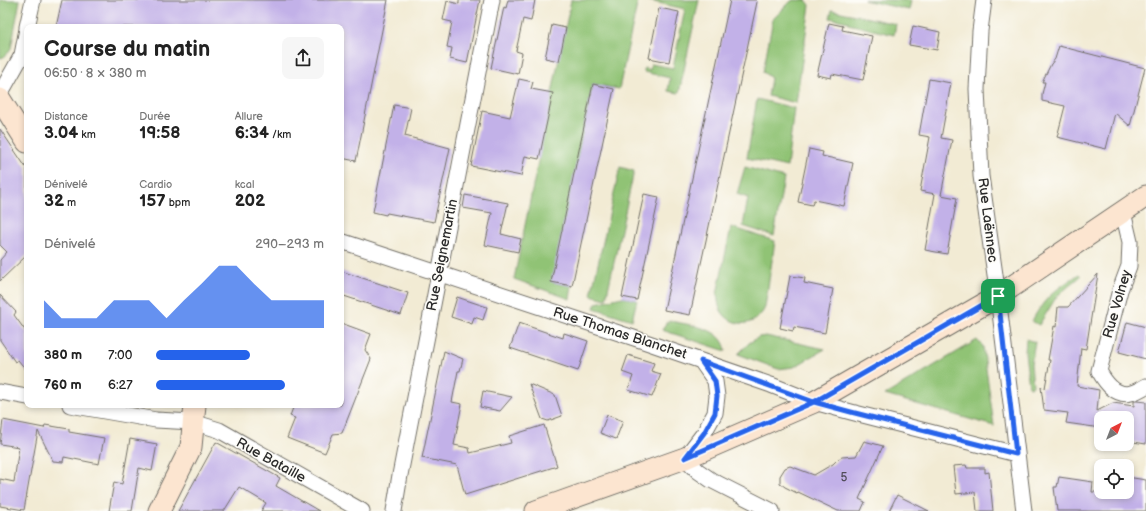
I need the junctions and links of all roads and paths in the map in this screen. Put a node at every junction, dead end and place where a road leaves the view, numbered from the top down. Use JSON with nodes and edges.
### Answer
{"nodes":[{"id":1,"x":33,"y":0,"type":"edge"},
{"id":2,"x":492,"y":0,"type":"edge"},
{"id":3,"x":984,"y":0,"type":"edge"},
{"id":4,"x":28,"y":24,"type":"edge"},
{"id":5,"x":24,"y":44,"type":"edge"},
{"id":6,"x":0,"y":92,"type":"edge"},
{"id":7,"x":0,"y":99,"type":"edge"},
{"id":8,"x":24,"y":135,"type":"edge"},
{"id":9,"x":1146,"y":196,"type":"edge"},
{"id":10,"x":1123,"y":212,"type":"junction"},
{"id":11,"x":344,"y":241,"type":"edge"},
{"id":12,"x":439,"y":273,"type":"junction"},
{"id":13,"x":998,"y":296,"type":"junction"},
{"id":14,"x":701,"y":361,"type":"junction"},
{"id":15,"x":1146,"y":386,"type":"edge"},
{"id":16,"x":0,"y":392,"type":"edge"},
{"id":17,"x":24,"y":396,"type":"edge"},
{"id":18,"x":814,"y":402,"type":"junction"},
{"id":19,"x":87,"y":408,"type":"edge"},
{"id":20,"x":194,"y":413,"type":"edge"},
{"id":21,"x":1016,"y":454,"type":"junction"},
{"id":22,"x":685,"y":458,"type":"junction"},
{"id":23,"x":159,"y":511,"type":"edge"},
{"id":24,"x":362,"y":511,"type":"edge"},
{"id":25,"x":394,"y":511,"type":"edge"},
{"id":26,"x":536,"y":511,"type":"edge"},
{"id":27,"x":772,"y":511,"type":"edge"},
{"id":28,"x":1024,"y":511,"type":"edge"}],
"edges":[{"from":1,"to":4,"type":"street"},
{"from":2,"to":12,"type":"street","name":"Rue Seignemartin"},
{"from":3,"to":13,"type":"street","name":"Rue Laënnec"},
{"from":5,"to":6,"type":"street"},
{"from":7,"to":8,"type":"street"},
{"from":9,"to":10,"type":"street"},
{"from":10,"to":13,"type":"street"},
{"from":10,"to":15,"type":"street","name":"Rue Volney"},
{"from":11,"to":12,"type":"street","name":"Rue Thomas Blanchet"},
{"from":12,"to":14,"type":"street","name":"Rue Thomas Blanchet"},
{"from":12,"to":25,"type":"street","name":"Rue Seignemartin"},
{"from":13,"to":18,"type":"street"},
{"from":13,"to":21,"type":"street","name":"Rue Laënnec"},
{"from":14,"to":18,"type":"street","name":"Rue Thomas Blanchet"},
{"from":14,"to":22,"type":"street"},
{"from":16,"to":17,"type":"street"},
{"from":18,"to":21,"type":"street","name":"Rue Thomas Blanchet"},
{"from":18,"to":22,"type":"street"},
{"from":19,"to":20,"type":"street","name":"Rue Bataille"},
{"from":20,"to":23,"type":"street"},
{"from":20,"to":24,"type":"street","name":"Rue Bataille"},
{"from":21,"to":28,"type":"street","name":"Rue Laënnec"},
{"from":22,"to":26,"type":"street"},
{"from":22,"to":27,"type":"street"}]}
